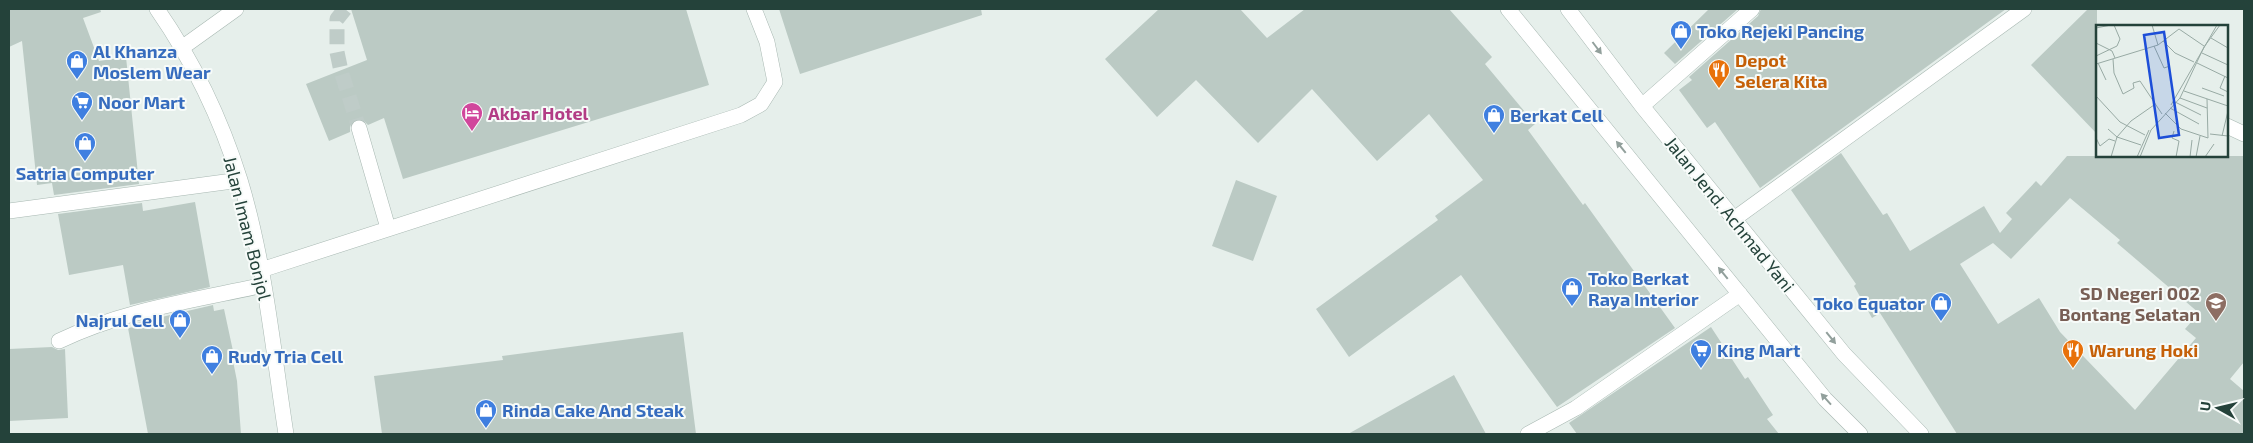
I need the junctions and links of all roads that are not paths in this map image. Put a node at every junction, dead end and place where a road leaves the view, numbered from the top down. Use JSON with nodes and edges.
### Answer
{"nodes":[{"id":1,"x":157,"y":9,"type":"edge"},
{"id":2,"x":236,"y":9,"type":"edge"},
{"id":3,"x":754,"y":9,"type":"edge"},
{"id":4,"x":1508,"y":9,"type":"edge"},
{"id":5,"x":1568,"y":9,"type":"edge"},
{"id":6,"x":1752,"y":9,"type":"edge"},
{"id":7,"x":2024,"y":9,"type":"edge"},
{"id":8,"x":183,"y":47,"type":"junction"},
{"id":9,"x":1642,"y":106,"type":"junction"},
{"id":10,"x":2228,"y":126,"type":"edge"},
{"id":11,"x":359,"y":128,"type":"tunnel mouth"},
{"id":12,"x":2244,"y":134,"type":"edge"},
{"id":13,"x":240,"y":180,"type":"junction"},
{"id":14,"x":9,"y":211,"type":"edge"},
{"id":15,"x":1734,"y":219,"type":"junction"},
{"id":16,"x":388,"y":228,"type":"junction"},
{"id":17,"x":262,"y":277,"type":"junction"},
{"id":18,"x":1740,"y":294,"type":"junction"},
{"id":19,"x":59,"y":341,"type":"dead end"},
{"id":20,"x":286,"y":434,"type":"edge"},
{"id":21,"x":1528,"y":434,"type":"edge"},
{"id":22,"x":1860,"y":434,"type":"edge"},
{"id":23,"x":1922,"y":434,"type":"edge"}],
"edges":[{"from":1,"to":8,"type":"street","name":"Jalan Imam Bonjol"},
{"from":2,"to":8,"type":"street"},
{"from":3,"to":16,"type":"street"},
{"from":18,"to":4,"type":"street","one_way":true},
{"from":5,"to":9,"type":"street","name":"Jalan Jend. Achmad Yani","one_way":true},
{"from":6,"to":9,"type":"street"},
{"from":7,"to":15,"type":"street"},
{"from":8,"to":13,"type":"street","name":"Jalan Imam Bonjol"},
{"from":9,"to":15,"type":"street","name":"Jalan Jend. Achmad Yani"},
{"from":10,"to":12,"type":"street"},
{"from":11,"to":16,"type":"street"},
{"from":13,"to":14,"type":"street"},
{"from":13,"to":17,"type":"street","name":"Jalan Imam Bonjol"},
{"from":15,"to":23,"type":"street","name":"Jalan Jend. Achmad Yani","one_way":true},
{"from":16,"to":17,"type":"street"},
{"from":17,"to":19,"type":"street"},
{"from":17,"to":20,"type":"street","name":"Jalan Imam Bonjol"},
{"from":18,"to":21,"type":"street"},
{"from":22,"to":18,"type":"street","one_way":true}]}
